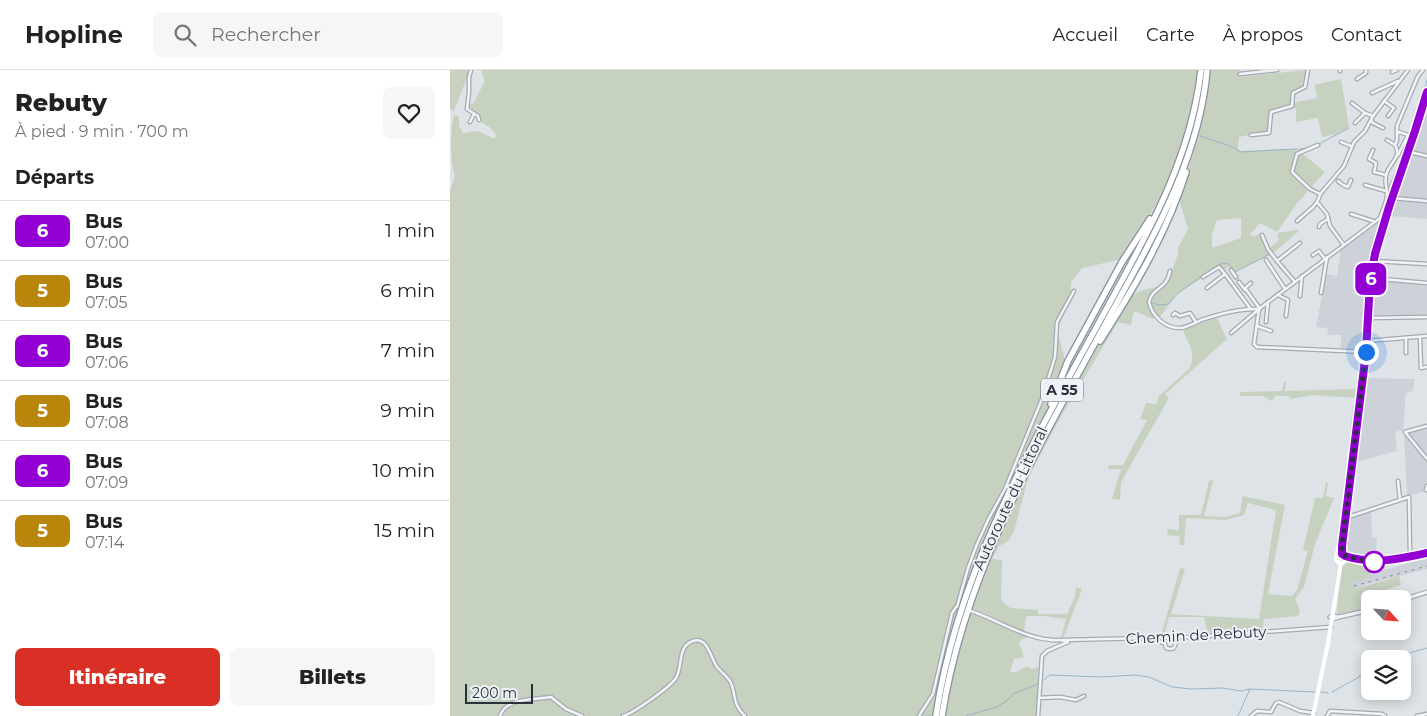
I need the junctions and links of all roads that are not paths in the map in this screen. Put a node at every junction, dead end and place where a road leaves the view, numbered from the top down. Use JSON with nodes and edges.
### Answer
{"nodes":[{"id":1,"x":471,"y":70,"type":"edge"},
{"id":2,"x":1201,"y":70,"type":"edge"},
{"id":3,"x":1207,"y":70,"type":"edge"},
{"id":4,"x":1277,"y":70,"type":"edge"},
{"id":5,"x":1308,"y":70,"type":"edge"},
{"id":6,"x":1366,"y":70,"type":"edge"},
{"id":7,"x":1397,"y":70,"type":"edge"},
{"id":8,"x":1403,"y":70,"type":"edge"},
{"id":9,"x":1408,"y":70,"type":"edge"},
{"id":10,"x":1423,"y":70,"type":"edge"},
{"id":11,"x":1392,"y":72,"type":"dead end"},
{"id":12,"x":1240,"y":74,"type":"dead end"},
{"id":13,"x":1405,"y":74,"type":"junction"},
{"id":14,"x":1357,"y":79,"type":"dead end"},
{"id":15,"x":1400,"y":80,"type":"junction"},
{"id":16,"x":1372,"y":93,"type":"dead end"},
{"id":17,"x":1427,"y":93,"type":"edge"},
{"id":18,"x":1427,"y":100,"type":"edge"},
{"id":19,"x":1384,"y":101,"type":"junction"},
{"id":20,"x":1352,"y":103,"type":"dead end"},
{"id":21,"x":1365,"y":113,"type":"junction"},
{"id":22,"x":474,"y":114,"type":"junction"},
{"id":23,"x":1373,"y":116,"type":"junction"},
{"id":24,"x":1388,"y":116,"type":"dead end"},
{"id":25,"x":480,"y":120,"type":"dead end"},
{"id":26,"x":1371,"y":120,"type":"junction"},
{"id":27,"x":470,"y":122,"type":"dead end"},
{"id":28,"x":1354,"y":123,"type":"dead end"},
{"id":29,"x":1383,"y":128,"type":"dead end"},
{"id":30,"x":1415,"y":131,"type":"junction"},
{"id":31,"x":1396,"y":134,"type":"junction"},
{"id":32,"x":1251,"y":136,"type":"dead end"},
{"id":33,"x":1387,"y":140,"type":"dead end"},
{"id":34,"x":1341,"y":142,"type":"dead end"},
{"id":35,"x":1395,"y":144,"type":"junction"},
{"id":36,"x":1318,"y":145,"type":"dead end"},
{"id":37,"x":1351,"y":146,"type":"junction"},
{"id":38,"x":1373,"y":150,"type":"dead end"},
{"id":39,"x":1408,"y":151,"type":"junction"},
{"id":40,"x":1397,"y":156,"type":"junction"},
{"id":41,"x":1427,"y":156,"type":"edge"},
{"id":42,"x":1339,"y":172,"type":"junction"},
{"id":43,"x":1386,"y":175,"type":"junction"},
{"id":44,"x":1351,"y":180,"type":"dead end"},
{"id":45,"x":1365,"y":185,"type":"dead end"},
{"id":46,"x":1386,"y":190,"type":"junction"},
{"id":47,"x":1320,"y":194,"type":"junction"},
{"id":48,"x":1392,"y":198,"type":"junction"},
{"id":49,"x":1427,"y":201,"type":"edge"},
{"id":50,"x":1317,"y":202,"type":"junction"},
{"id":51,"x":1351,"y":214,"type":"dead end"},
{"id":52,"x":1328,"y":219,"type":"junction"},
{"id":53,"x":1296,"y":221,"type":"dead end"},
{"id":54,"x":1374,"y":221,"type":"junction"},
{"id":55,"x":1319,"y":227,"type":"dead end"},
{"id":56,"x":1262,"y":235,"type":"dead end"},
{"id":57,"x":1300,"y":243,"type":"dead end"},
{"id":58,"x":1344,"y":245,"type":"junction"},
{"id":59,"x":1313,"y":255,"type":"dead end"},
{"id":60,"x":1326,"y":258,"type":"junction"},
{"id":61,"x":1266,"y":260,"type":"dead end"},
{"id":62,"x":1278,"y":261,"type":"junction"},
{"id":63,"x":1374,"y":261,"type":"junction"},
{"id":64,"x":1427,"y":264,"type":"edge"},
{"id":65,"x":1231,"y":270,"type":"dead end"},
{"id":66,"x":1170,"y":271,"type":"dead end"},
{"id":67,"x":1233,"y":273,"type":"junction"},
{"id":68,"x":1225,"y":274,"type":"junction"},
{"id":69,"x":1302,"y":276,"type":"junction"},
{"id":70,"x":1203,"y":277,"type":"dead end"},
{"id":71,"x":1236,"y":277,"type":"dead end"},
{"id":72,"x":1227,"y":278,"type":"junction"},
{"id":73,"x":1371,"y":278,"type":"junction"},
{"id":74,"x":1240,"y":282,"type":"dead end"},
{"id":75,"x":1295,"y":282,"type":"junction"},
{"id":76,"x":1251,"y":283,"type":"dead end"},
{"id":77,"x":1427,"y":283,"type":"edge"},
{"id":78,"x":1242,"y":286,"type":"junction"},
{"id":79,"x":1206,"y":288,"type":"dead end"},
{"id":80,"x":1285,"y":289,"type":"junction"},
{"id":81,"x":1236,"y":290,"type":"junction"},
{"id":82,"x":1245,"y":290,"type":"dead end"},
{"id":83,"x":1074,"y":291,"type":"dead end"},
{"id":84,"x":1321,"y":293,"type":"dead end"},
{"id":85,"x":1249,"y":295,"type":"dead end"},
{"id":86,"x":1278,"y":295,"type":"junction"},
{"id":87,"x":1300,"y":296,"type":"dead end"},
{"id":88,"x":1268,"y":302,"type":"junction"},
{"id":89,"x":1246,"y":303,"type":"junction"},
{"id":90,"x":1250,"y":308,"type":"junction"},
{"id":91,"x":1260,"y":309,"type":"junction"},
{"id":92,"x":1173,"y":315,"type":"dead end"},
{"id":93,"x":1286,"y":316,"type":"dead end"},
{"id":94,"x":1427,"y":317,"type":"edge"},
{"id":95,"x":1368,"y":318,"type":"junction"},
{"id":96,"x":1196,"y":322,"type":"junction"},
{"id":97,"x":1266,"y":322,"type":"dead end"},
{"id":98,"x":1257,"y":326,"type":"junction"},
{"id":99,"x":1271,"y":331,"type":"dead end"},
{"id":100,"x":1231,"y":333,"type":"dead end"},
{"id":101,"x":1427,"y":336,"type":"edge"},
{"id":102,"x":1420,"y":337,"type":"junction"},
{"id":103,"x":1406,"y":338,"type":"junction"},
{"id":104,"x":1367,"y":341,"type":"junction"},
{"id":105,"x":1366,"y":352,"type":"junction"},
{"id":106,"x":1406,"y":353,"type":"dead end"},
{"id":107,"x":1427,"y":368,"type":"edge"},
{"id":108,"x":1427,"y":426,"type":"edge"},
{"id":109,"x":1427,"y":459,"type":"edge"},
{"id":110,"x":1398,"y":481,"type":"dead end"},
{"id":111,"x":1427,"y":486,"type":"edge"},
{"id":112,"x":1426,"y":490,"type":"dead end"},
{"id":113,"x":1400,"y":499,"type":"junction"},
{"id":114,"x":1344,"y":518,"type":"junction"},
{"id":115,"x":1427,"y":552,"type":"edge"},
{"id":116,"x":1342,"y":555,"type":"junction"},
{"id":117,"x":1410,"y":556,"type":"junction"},
{"id":118,"x":1360,"y":560,"type":"junction"},
{"id":119,"x":1341,"y":562,"type":"junction"},
{"id":120,"x":1427,"y":592,"type":"edge"},
{"id":121,"x":1411,"y":597,"type":"edge"},
{"id":122,"x":971,"y":611,"type":"dead end"},
{"id":123,"x":1361,"y":612,"type":"edge"},
{"id":124,"x":1331,"y":617,"type":"junction"},
{"id":125,"x":1330,"y":627,"type":"junction"},
{"id":126,"x":1178,"y":637,"type":"junction"},
{"id":127,"x":1158,"y":638,"type":"junction"},
{"id":128,"x":1069,"y":642,"type":"junction"},
{"id":129,"x":1084,"y":696,"type":"dead end"},
{"id":130,"x":1039,"y":698,"type":"junction"},
{"id":131,"x":1427,"y":714,"type":"edge"},
{"id":132,"x":1314,"y":715,"type":"edge"},
{"id":133,"x":500,"y":716,"type":"edge"},
{"id":134,"x":582,"y":716,"type":"edge"},
{"id":135,"x":624,"y":716,"type":"edge"},
{"id":136,"x":745,"y":716,"type":"edge"},
{"id":137,"x":919,"y":716,"type":"edge"},
{"id":138,"x":936,"y":716,"type":"edge"},
{"id":139,"x":942,"y":716,"type":"edge"},
{"id":140,"x":1038,"y":716,"type":"edge"},
{"id":141,"x":1251,"y":716,"type":"edge"},
{"id":142,"x":1326,"y":716,"type":"edge"},
{"id":143,"x":1385,"y":716,"type":"edge"},
{"id":144,"x":1417,"y":716,"type":"edge"}],
"edges":[{"from":1,"to":22,"type":"street"},
{"from":2,"to":138,"type":"highway","name":"Autoroute du Littoral","number":"A 55"},
{"from":3,"to":139,"type":"highway","name":"Autoroute du Littoral","number":"A 55"},
{"from":4,"to":12,"type":"street"},
{"from":5,"to":32,"type":"street"},
{"from":6,"to":14,"type":"street"},
{"from":7,"to":11,"type":"street"},
{"from":8,"to":13,"type":"street"},
{"from":9,"to":13,"type":"street"},
{"from":10,"to":31,"type":"street"},
{"from":13,"to":15,"type":"street"},
{"from":15,"to":16,"type":"street"},
{"from":15,"to":19,"type":"street"},
{"from":17,"to":30,"type":"main road"},
{"from":18,"to":30,"type":"main road"},
{"from":19,"to":23,"type":"street"},
{"from":19,"to":24,"type":"street"},
{"from":20,"to":21,"type":"street"},
{"from":21,"to":23,"type":"street"},
{"from":21,"to":28,"type":"street"},
{"from":22,"to":25,"type":"street"},
{"from":22,"to":27,"type":"street"},
{"from":23,"to":26,"type":"street"},
{"from":26,"to":29,"type":"street"},
{"from":26,"to":37,"type":"street"},
{"from":30,"to":39,"type":"main road"},
{"from":31,"to":35,"type":"street"},
{"from":31,"to":40,"type":"street"},
{"from":33,"to":35,"type":"street"},
{"from":34,"to":37,"type":"street"},
{"from":35,"to":40,"type":"street"},
{"from":36,"to":47,"type":"street"},
{"from":37,"to":42,"type":"street"},
{"from":38,"to":43,"type":"street"},
{"from":39,"to":41,"type":"street"},
{"from":39,"to":48,"type":"main road"},
{"from":40,"to":43,"type":"street"},
{"from":42,"to":44,"type":"street"},
{"from":42,"to":47,"type":"street"},
{"from":43,"to":46,"type":"street"},
{"from":45,"to":46,"type":"street"},
{"from":46,"to":54,"type":"street"},
{"from":47,"to":50,"type":"street"},
{"from":48,"to":49,"type":"street"},
{"from":48,"to":63,"type":"main road"},
{"from":50,"to":52,"type":"street"},
{"from":50,"to":53,"type":"street"},
{"from":51,"to":54,"type":"street"},
{"from":52,"to":55,"type":"street"},
{"from":52,"to":58,"type":"street"},
{"from":54,"to":58,"type":"street"},
{"from":56,"to":62,"type":"street"},
{"from":57,"to":62,"type":"street"},
{"from":58,"to":60,"type":"street"},
{"from":59,"to":60,"type":"street"},
{"from":60,"to":69,"type":"street"},
{"from":60,"to":84,"type":"street"},
{"from":61,"to":80,"type":"street"},
{"from":62,"to":75,"type":"street"},
{"from":63,"to":64,"type":"street"},
{"from":63,"to":73,"type":"main road"},
{"from":65,"to":67,"type":"street"},
{"from":66,"to":96,"type":"street"},
{"from":67,"to":71,"type":"street"},
{"from":67,"to":72,"type":"street"},
{"from":68,"to":70,"type":"street"},
{"from":68,"to":72,"type":"street"},
{"from":68,"to":79,"type":"street"},
{"from":69,"to":75,"type":"street"},
{"from":69,"to":87,"type":"street"},
{"from":72,"to":81,"type":"street"},
{"from":73,"to":77,"type":"street"},
{"from":73,"to":95,"type":"main road"},
{"from":74,"to":78,"type":"street"},
{"from":75,"to":80,"type":"street"},
{"from":76,"to":91,"type":"street"},
{"from":78,"to":81,"type":"street"},
{"from":78,"to":82,"type":"street"},
{"from":80,"to":86,"type":"street"},
{"from":81,"to":89,"type":"street"},
{"from":83,"to":137,"type":"street"},
{"from":85,"to":89,"type":"street"},
{"from":86,"to":88,"type":"street"},
{"from":86,"to":93,"type":"street"},
{"from":88,"to":91,"type":"street"},
{"from":88,"to":97,"type":"street"},
{"from":89,"to":90,"type":"street"},
{"from":90,"to":91,"type":"street"},
{"from":90,"to":96,"type":"street"},
{"from":91,"to":98,"type":"street"},
{"from":91,"to":100,"type":"street"},
{"from":92,"to":96,"type":"street"},
{"from":94,"to":95,"type":"street"},
{"from":95,"to":104,"type":"main road"},
{"from":98,"to":99,"type":"street"},
{"from":98,"to":105,"type":"street"},
{"from":101,"to":102,"type":"street"},
{"from":102,"to":103,"type":"street"},
{"from":102,"to":107,"type":"street"},
{"from":103,"to":104,"type":"street"},
{"from":103,"to":106,"type":"street"},
{"from":104,"to":105,"type":"main road"},
{"from":105,"to":114,"type":"main road"},
{"from":108,"to":109,"type":"street"},
{"from":110,"to":113,"type":"street"},
{"from":111,"to":112,"type":"street"},
{"from":113,"to":114,"type":"street"},
{"from":113,"to":117,"type":"street"},
{"from":114,"to":116,"type":"main road"},
{"from":115,"to":117,"type":"street"},
{"from":116,"to":118,"type":"street"},
{"from":116,"to":119,"type":"main road"},
{"from":116,"to":119,"type":"main road"},
{"from":117,"to":118,"type":"street"},
{"from":118,"to":119,"type":"street"},
{"from":119,"to":124,"type":"main road"},
{"from":120,"to":121,"type":"street"},
{"from":122,"to":128,"type":"street","name":"Chemin de Rebuty"},
{"from":123,"to":124,"type":"street"},
{"from":124,"to":125,"type":"main road"},
{"from":125,"to":126,"type":"street","name":"Chemin de Rebuty"},
{"from":125,"to":132,"type":"main road"},
{"from":126,"to":127,"type":"street","name":"Chemin de Rebuty"},
{"from":126,"to":127,"type":"street"},
{"from":127,"to":128,"type":"street","name":"Chemin de Rebuty"},
{"from":128,"to":130,"type":"street"},
{"from":129,"to":130,"type":"street"},
{"from":130,"to":140,"type":"street"},
{"from":131,"to":144,"type":"street"},
{"from":132,"to":141,"type":"street"},
{"from":133,"to":134,"type":"street"},
{"from":135,"to":136,"type":"street"},
{"from":142,"to":143,"type":"street"}]}
